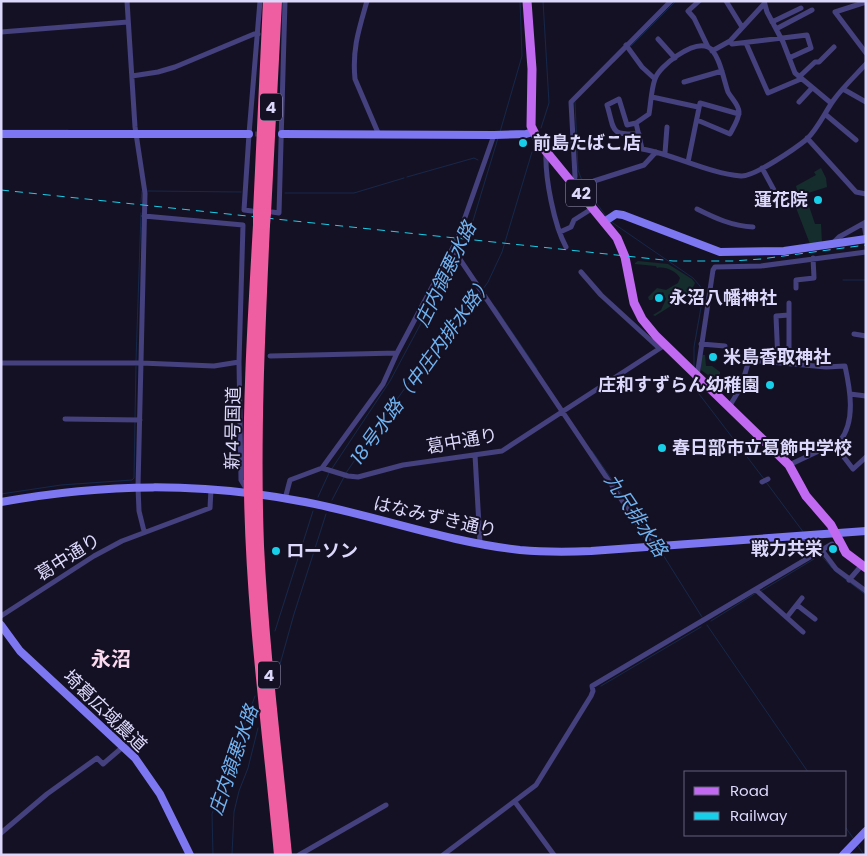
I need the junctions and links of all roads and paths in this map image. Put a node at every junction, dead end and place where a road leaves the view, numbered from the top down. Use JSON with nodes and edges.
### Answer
{"nodes":[{"id":1,"x":127,"y":1,"type":"edge"},
{"id":2,"x":260,"y":1,"type":"edge"},
{"id":3,"x":268,"y":1,"type":"edge"},
{"id":4,"x":277,"y":1,"type":"edge"},
{"id":5,"x":285,"y":1,"type":"edge"},
{"id":6,"x":367,"y":1,"type":"edge"},
{"id":7,"x":527,"y":1,"type":"edge"},
{"id":8,"x":671,"y":1,"type":"edge"},
{"id":9,"x":699,"y":1,"type":"edge"},
{"id":10,"x":726,"y":1,"type":"edge"},
{"id":11,"x":764,"y":2,"type":"edge"},
{"id":12,"x":866,"y":2,"type":"edge"},
{"id":13,"x":801,"y":8,"type":"dead end"},
{"id":14,"x":812,"y":10,"type":"dead end"},
{"id":15,"x":128,"y":22,"type":"junction"},
{"id":16,"x":772,"y":22,"type":"junction"},
{"id":17,"x":742,"y":27,"type":"junction"},
{"id":18,"x":776,"y":30,"type":"junction"},
{"id":19,"x":1,"y":32,"type":"edge"},
{"id":20,"x":258,"y":34,"type":"junction"},
{"id":21,"x":781,"y":38,"type":"junction"},
{"id":22,"x":658,"y":39,"type":"dead end"},
{"id":23,"x":730,"y":41,"type":"junction"},
{"id":24,"x":746,"y":43,"type":"junction"},
{"id":25,"x":626,"y":45,"type":"junction"},
{"id":26,"x":834,"y":47,"type":"dead end"},
{"id":27,"x":710,"y":49,"type":"junction"},
{"id":28,"x":866,"y":53,"type":"edge"},
{"id":29,"x":675,"y":58,"type":"junction"},
{"id":30,"x":789,"y":58,"type":"junction"},
{"id":31,"x":866,"y":64,"type":"edge"},
{"id":32,"x":722,"y":71,"type":"junction"},
{"id":33,"x":132,"y":76,"type":"junction"},
{"id":34,"x":800,"y":78,"type":"junction"},
{"id":35,"x":655,"y":79,"type":"junction"},
{"id":36,"x":684,"y":82,"type":"dead end"},
{"id":37,"x":812,"y":88,"type":"junction"},
{"id":38,"x":843,"y":89,"type":"junction"},
{"id":39,"x":652,"y":97,"type":"junction"},
{"id":40,"x":799,"y":102,"type":"dead end"},
{"id":41,"x":866,"y":102,"type":"edge"},
{"id":42,"x":831,"y":103,"type":"junction"},
{"id":43,"x":698,"y":107,"type":"junction"},
{"id":44,"x":739,"y":114,"type":"junction"},
{"id":45,"x":825,"y":114,"type":"junction"},
{"id":46,"x":697,"y":120,"type":"junction"},
{"id":47,"x":636,"y":123,"type":"junction"},
{"id":48,"x":667,"y":127,"type":"dead end"},
{"id":49,"x":533,"y":132,"type":"junction"},
{"id":50,"x":378,"y":133,"type":"junction"},
{"id":51,"x":1,"y":134,"type":"edge"},
{"id":52,"x":136,"y":134,"type":"junction"},
{"id":53,"x":252,"y":134,"type":"junction"},
{"id":54,"x":279,"y":134,"type":"junction"},
{"id":55,"x":639,"y":134,"type":"junction"},
{"id":56,"x":494,"y":135,"type":"junction"},
{"id":57,"x":807,"y":138,"type":"junction"},
{"id":58,"x":856,"y":140,"type":"dead end"},
{"id":59,"x":546,"y":151,"type":"junction"},
{"id":60,"x":656,"y":152,"type":"junction"},
{"id":61,"x":665,"y":153,"type":"junction"},
{"id":62,"x":688,"y":162,"type":"junction"},
{"id":63,"x":762,"y":168,"type":"junction"},
{"id":64,"x":574,"y":184,"type":"junction"},
{"id":65,"x":581,"y":192,"type":"junction"},
{"id":66,"x":775,"y":192,"type":"dead end"},
{"id":67,"x":866,"y":194,"type":"edge"},
{"id":68,"x":593,"y":208,"type":"junction"},
{"id":69,"x":697,"y":208,"type":"dead end"},
{"id":70,"x":262,"y":212,"type":"junction"},
{"id":71,"x":144,"y":216,"type":"junction"},
{"id":72,"x":604,"y":222,"type":"junction"},
{"id":73,"x":865,"y":223,"type":"edge"},
{"id":74,"x":753,"y":227,"type":"dead end"},
{"id":75,"x":560,"y":232,"type":"junction"},
{"id":76,"x":866,"y":238,"type":"edge"},
{"id":77,"x":832,"y":244,"type":"junction"},
{"id":78,"x":566,"y":247,"type":"dead end"},
{"id":79,"x":454,"y":250,"type":"junction"},
{"id":80,"x":866,"y":252,"type":"edge"},
{"id":81,"x":814,"y":258,"type":"junction"},
{"id":82,"x":581,"y":272,"type":"dead end"},
{"id":83,"x":796,"y":288,"type":"dead end"},
{"id":84,"x":789,"y":303,"type":"dead end"},
{"id":85,"x":789,"y":315,"type":"junction"},
{"id":86,"x":854,"y":334,"type":"dead end"},
{"id":87,"x":866,"y":336,"type":"edge"},
{"id":88,"x":701,"y":344,"type":"junction"},
{"id":89,"x":725,"y":346,"type":"dead end"},
{"id":90,"x":662,"y":347,"type":"junction"},
{"id":91,"x":397,"y":353,"type":"junction"},
{"id":92,"x":270,"y":356,"type":"dead end"},
{"id":93,"x":239,"y":362,"type":"junction"},
{"id":94,"x":778,"y":362,"type":"junction"},
{"id":95,"x":142,"y":363,"type":"junction"},
{"id":96,"x":789,"y":363,"type":"junction"},
{"id":97,"x":1,"y":364,"type":"edge"},
{"id":98,"x":697,"y":376,"type":"junction"},
{"id":99,"x":850,"y":394,"type":"junction"},
{"id":100,"x":866,"y":396,"type":"edge"},
{"id":101,"x":729,"y":407,"type":"junction"},
{"id":102,"x":562,"y":412,"type":"junction"},
{"id":103,"x":65,"y":419,"type":"dead end"},
{"id":104,"x":140,"y":420,"type":"junction"},
{"id":105,"x":834,"y":444,"type":"junction"},
{"id":106,"x":475,"y":455,"type":"junction"},
{"id":107,"x":866,"y":457,"type":"edge"},
{"id":108,"x":789,"y":465,"type":"junction"},
{"id":109,"x":322,"y":468,"type":"junction"},
{"id":110,"x":138,"y":487,"type":"junction"},
{"id":111,"x":211,"y":490,"type":"junction"},
{"id":112,"x":253,"y":493,"type":"junction"},
{"id":113,"x":285,"y":499,"type":"junction"},
{"id":114,"x":1,"y":502,"type":"edge"},
{"id":115,"x":144,"y":531,"type":"junction"},
{"id":116,"x":866,"y":531,"type":"edge"},
{"id":117,"x":835,"y":534,"type":"junction"},
{"id":118,"x":799,"y":536,"type":"junction"},
{"id":119,"x":480,"y":543,"type":"junction"},
{"id":120,"x":832,"y":544,"type":"dead end"},
{"id":121,"x":657,"y":548,"type":"junction"},
{"id":122,"x":818,"y":551,"type":"junction"},
{"id":123,"x":864,"y":566,"type":"edge"},
{"id":124,"x":849,"y":580,"type":"junction"},
{"id":125,"x":756,"y":590,"type":"junction"},
{"id":126,"x":866,"y":591,"type":"edge"},
{"id":127,"x":802,"y":598,"type":"dead end"},
{"id":128,"x":797,"y":604,"type":"junction"},
{"id":129,"x":1,"y":616,"type":"edge"},
{"id":130,"x":787,"y":617,"type":"junction"},
{"id":131,"x":815,"y":619,"type":"dead end"},
{"id":132,"x":1,"y":626,"type":"edge"},
{"id":133,"x":804,"y":632,"type":"dead end"},
{"id":134,"x":124,"y":746,"type":"junction"},
{"id":135,"x":515,"y":802,"type":"junction"},
{"id":136,"x":386,"y":806,"type":"dead end"},
{"id":137,"x":866,"y":831,"type":"edge"},
{"id":138,"x":1,"y":832,"type":"edge"},
{"id":139,"x":190,"y":855,"type":"edge"},
{"id":140,"x":279,"y":855,"type":"edge"},
{"id":141,"x":288,"y":855,"type":"edge"},
{"id":142,"x":299,"y":855,"type":"edge"},
{"id":143,"x":443,"y":855,"type":"edge"},
{"id":144,"x":554,"y":855,"type":"edge"},
{"id":145,"x":843,"y":855,"type":"edge"}],
"edges":[{"from":1,"to":15,"type":"street"},
{"from":2,"to":20,"type":"street"},
{"from":3,"to":70,"type":"highway","name":"新4号国道","number":"4"},
{"from":4,"to":70,"type":"highway","name":"新4号国道","number":"4"},
{"from":5,"to":54,"type":"street"},
{"from":6,"to":50,"type":"street"},
{"from":7,"to":49,"type":"main road","number":"42"},
{"from":8,"to":25,"type":"street"},
{"from":9,"to":27,"type":"street"},
{"from":10,"to":17,"type":"street"},
{"from":11,"to":16,"type":"street"},
{"from":11,"to":17,"type":"street"},
{"from":12,"to":28,"type":"street"},
{"from":13,"to":16,"type":"street"},
{"from":14,"to":18,"type":"street"},
{"from":15,"to":19,"type":"street"},
{"from":15,"to":33,"type":"street"},
{"from":16,"to":18,"type":"street"},
{"from":17,"to":23,"type":"street"},
{"from":18,"to":21,"type":"street"},
{"from":20,"to":33,"type":"street"},
{"from":20,"to":53,"type":"street"},
{"from":21,"to":24,"type":"street"},
{"from":21,"to":30,"type":"street"},
{"from":21,"to":30,"type":"street"},
{"from":22,"to":29,"type":"street"},
{"from":23,"to":24,"type":"street"},
{"from":23,"to":27,"type":"street"},
{"from":24,"to":34,"type":"street"},
{"from":25,"to":35,"type":"street"},
{"from":25,"to":64,"type":"street"},
{"from":26,"to":34,"type":"street"},
{"from":27,"to":29,"type":"street"},
{"from":27,"to":32,"type":"street"},
{"from":29,"to":35,"type":"street"},
{"from":30,"to":34,"type":"street"},
{"from":31,"to":38,"type":"street"},
{"from":32,"to":36,"type":"street"},
{"from":32,"to":44,"type":"street"},
{"from":33,"to":52,"type":"street"},
{"from":34,"to":37,"type":"street"},
{"from":35,"to":39,"type":"street"},
{"from":37,"to":40,"type":"street"},
{"from":37,"to":42,"type":"street"},
{"from":38,"to":41,"type":"street"},
{"from":38,"to":42,"type":"street"},
{"from":39,"to":43,"type":"street"},
{"from":39,"to":47,"type":"street"},
{"from":42,"to":45,"type":"street"},
{"from":43,"to":44,"type":"street"},
{"from":43,"to":46,"type":"street"},
{"from":44,"to":46,"type":"street"},
{"from":45,"to":57,"type":"street"},
{"from":45,"to":58,"type":"street"},
{"from":46,"to":62,"type":"street"},
{"from":47,"to":55,"type":"street"},
{"from":47,"to":55,"type":"street"},
{"from":48,"to":61,"type":"street"},
{"from":49,"to":56,"type":"street"},
{"from":49,"to":59,"type":"main road","number":"42"},
{"from":50,"to":54,"type":"street"},
{"from":50,"to":56,"type":"street"},
{"from":51,"to":52,"type":"street"},
{"from":52,"to":53,"type":"street"},
{"from":52,"to":71,"type":"street"},
{"from":53,"to":70,"type":"street"},
{"from":54,"to":70,"type":"street"},
{"from":55,"to":60,"type":"street"},
{"from":56,"to":79,"type":"street"},
{"from":57,"to":63,"type":"street"},
{"from":57,"to":67,"type":"street"},
{"from":59,"to":64,"type":"main road","number":"42"},
{"from":59,"to":75,"type":"street"},
{"from":60,"to":61,"type":"street"},
{"from":60,"to":65,"type":"street"},
{"from":61,"to":62,"type":"street"},
{"from":62,"to":63,"type":"street"},
{"from":63,"to":66,"type":"street"},
{"from":64,"to":65,"type":"main road","number":"42"},
{"from":65,"to":68,"type":"main road","number":"42"},
{"from":68,"to":72,"type":"main road","number":"42"},
{"from":68,"to":75,"type":"street"},
{"from":69,"to":74,"type":"street"},
{"from":70,"to":112,"type":"highway","name":"新4号国道","number":"4","bridge":true},
{"from":71,"to":93,"type":"street"},
{"from":71,"to":95,"type":"street"},
{"from":72,"to":77,"type":"street"},
{"from":72,"to":90,"type":"main road","number":"42"},
{"from":73,"to":76,"type":"street"},
{"from":73,"to":77,"type":"street"},
{"from":75,"to":78,"type":"street"},
{"from":76,"to":77,"type":"street"},
{"from":79,"to":91,"type":"street"},
{"from":79,"to":102,"type":"street"},
{"from":80,"to":81,"type":"street"},
{"from":81,"to":83,"type":"street"},
{"from":81,"to":88,"type":"street"},
{"from":82,"to":90,"type":"street"},
{"from":84,"to":85,"type":"street"},
{"from":85,"to":94,"type":"street"},
{"from":85,"to":96,"type":"street"},
{"from":86,"to":87,"type":"street"},
{"from":88,"to":89,"type":"street"},
{"from":88,"to":98,"type":"street"},
{"from":90,"to":98,"type":"main road","number":"42"},
{"from":90,"to":102,"type":"street","name":"葛中通り"},
{"from":91,"to":92,"type":"street"},
{"from":91,"to":109,"type":"street"},
{"from":93,"to":95,"type":"street"},
{"from":93,"to":112,"type":"street"},
{"from":94,"to":96,"type":"street"},
{"from":94,"to":101,"type":"street"},
{"from":95,"to":97,"type":"street"},
{"from":95,"to":104,"type":"street"},
{"from":96,"to":99,"type":"street"},
{"from":98,"to":101,"type":"main road","number":"42"},
{"from":99,"to":100,"type":"street"},
{"from":99,"to":105,"type":"street"},
{"from":101,"to":108,"type":"main road","number":"42"},
{"from":102,"to":106,"type":"street","name":"葛中通り"},
{"from":102,"to":121,"type":"street"},
{"from":103,"to":104,"type":"street"},
{"from":104,"to":110,"type":"street"},
{"from":105,"to":107,"type":"street"},
{"from":105,"to":108,"type":"street"},
{"from":106,"to":109,"type":"street","name":"葛中通り"},
{"from":106,"to":119,"type":"street"},
{"from":108,"to":117,"type":"main road","number":"42"},
{"from":109,"to":113,"type":"street"},
{"from":110,"to":111,"type":"street","name":"はなみずき通り"},
{"from":110,"to":114,"type":"street","name":"はなみずき通り"},
{"from":110,"to":115,"type":"street"},
{"from":111,"to":112,"type":"street","name":"はなみずき通り"},
{"from":111,"to":115,"type":"street","name":"葛中通り"},
{"from":112,"to":113,"type":"street","name":"はなみずき通り"},
{"from":112,"to":140,"type":"highway","name":"新4号国道","number":"4"},
{"from":112,"to":141,"type":"highway","name":"新4号国道","number":"4"},
{"from":113,"to":119,"type":"street","name":"はなみずき通り"},
{"from":115,"to":129,"type":"street","name":"葛中通り"},
{"from":116,"to":117,"type":"street","name":"はなみずき通り"},
{"from":117,"to":118,"type":"street","name":"はなみずき通り"},
{"from":117,"to":123,"type":"main road","number":"42"},
{"from":118,"to":121,"type":"street","name":"はなみずき通り"},
{"from":118,"to":122,"type":"street"},
{"from":119,"to":121,"type":"street","name":"はなみずき通り"},
{"from":120,"to":122,"type":"street"},
{"from":122,"to":124,"type":"street"},
{"from":122,"to":125,"type":"street"},
{"from":123,"to":124,"type":"street"},
{"from":124,"to":126,"type":"street"},
{"from":125,"to":130,"type":"street"},
{"from":125,"to":135,"type":"street"},
{"from":127,"to":128,"type":"street"},
{"from":128,"to":130,"type":"street"},
{"from":128,"to":131,"type":"street"},
{"from":130,"to":133,"type":"street"},
{"from":132,"to":134,"type":"street","name":"埼葛広域農道"},
{"from":134,"to":138,"type":"street"},
{"from":134,"to":139,"type":"street","name":"埼葛広域農道"},
{"from":135,"to":143,"type":"street"},
{"from":135,"to":144,"type":"street"},
{"from":136,"to":142,"type":"street"},
{"from":137,"to":145,"type":"street"}]}
